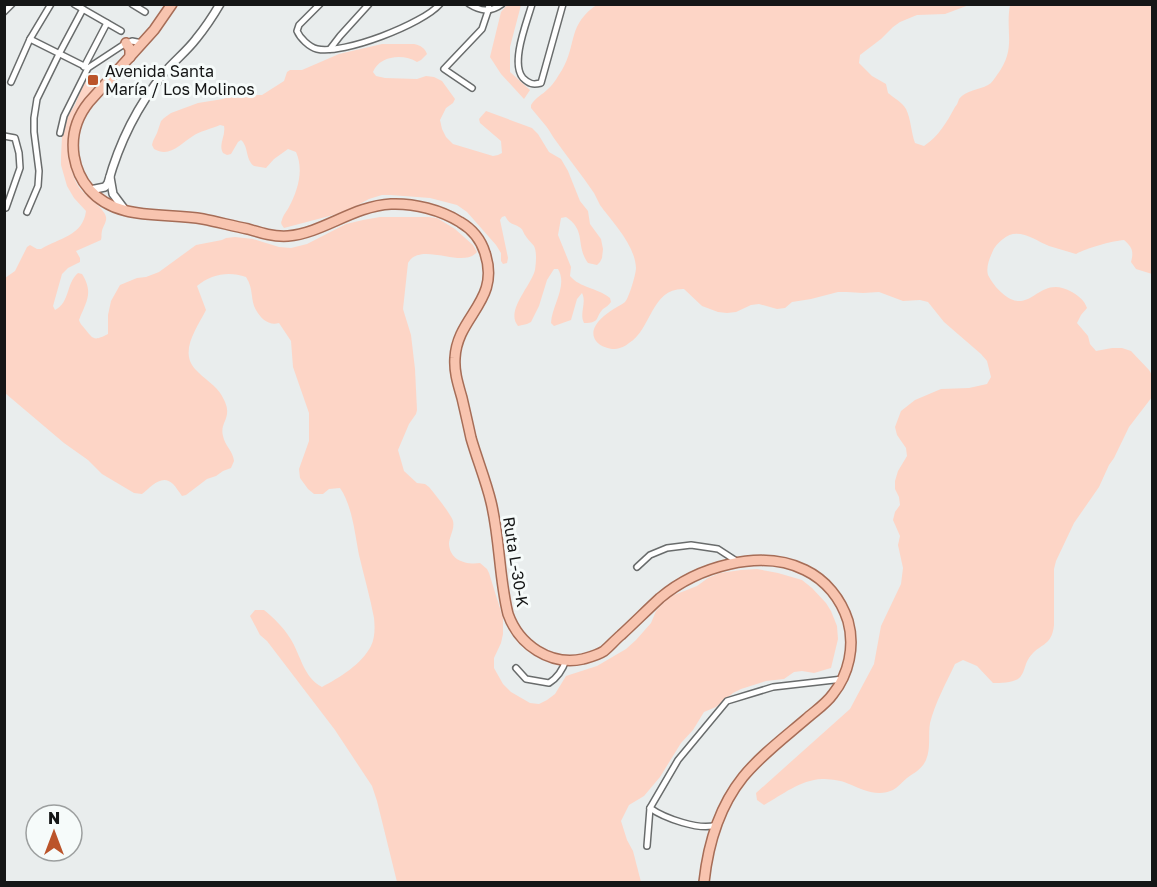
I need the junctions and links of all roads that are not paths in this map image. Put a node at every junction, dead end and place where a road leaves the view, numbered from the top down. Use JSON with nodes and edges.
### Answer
{"nodes":[{"id":1,"x":12,"y":4,"type":"edge"},
{"id":2,"x":51,"y":4,"type":"edge"},
{"id":3,"x":74,"y":4,"type":"edge"},
{"id":4,"x":132,"y":4,"type":"edge"},
{"id":5,"x":172,"y":4,"type":"edge"},
{"id":6,"x":220,"y":4,"type":"edge"},
{"id":7,"x":320,"y":4,"type":"edge"},
{"id":8,"x":369,"y":4,"type":"edge"},
{"id":9,"x":440,"y":4,"type":"edge"},
{"id":10,"x":469,"y":4,"type":"edge"},
{"id":11,"x":502,"y":4,"type":"edge"},
{"id":12,"x":531,"y":4,"type":"edge"},
{"id":13,"x":563,"y":4,"type":"edge"},
{"id":14,"x":488,"y":8,"type":"edge"},
{"id":15,"x":83,"y":9,"type":"junction"},
{"id":16,"x":4,"y":12,"type":"edge"},
{"id":17,"x":146,"y":12,"type":"dead end"},
{"id":18,"x":107,"y":23,"type":"junction"},
{"id":19,"x":121,"y":31,"type":"dead end"},
{"id":20,"x":30,"y":39,"type":"junction"},
{"id":21,"x":126,"y":43,"type":"junction"},
{"id":22,"x":142,"y":43,"type":"junction"},
{"id":23,"x":330,"y":49,"type":"junction"},
{"id":24,"x":59,"y":54,"type":"junction"},
{"id":25,"x":130,"y":57,"type":"junction"},
{"id":26,"x":86,"y":68,"type":"junction"},
{"id":27,"x":11,"y":82,"type":"dead end"},
{"id":28,"x":472,"y":88,"type":"dead end"},
{"id":29,"x":60,"y":133,"type":"dead end"},
{"id":30,"x":4,"y":136,"type":"edge"},
{"id":31,"x":110,"y":175,"type":"junction"},
{"id":32,"x":90,"y":190,"type":"junction"},
{"id":33,"x":6,"y":208,"type":"dead end"},
{"id":34,"x":126,"y":211,"type":"junction"},
{"id":35,"x":27,"y":212,"type":"dead end"},
{"id":36,"x":739,"y":563,"type":"junction"},
{"id":37,"x":637,"y":567,"type":"dead end"},
{"id":38,"x":566,"y":660,"type":"junction"},
{"id":39,"x":516,"y":668,"type":"dead end"},
{"id":40,"x":843,"y":679,"type":"junction"},
{"id":41,"x":650,"y":808,"type":"junction"},
{"id":42,"x":717,"y":825,"type":"junction"},
{"id":43,"x":647,"y":846,"type":"dead end"},
{"id":44,"x":704,"y":882,"type":"edge"}],
"edges":[{"from":1,"to":16,"type":"street"},
{"from":2,"to":20,"type":"street"},
{"from":3,"to":15,"type":"street"},
{"from":4,"to":17,"type":"street"},
{"from":5,"to":22,"type":"main road"},
{"from":6,"to":31,"type":"street"},
{"from":7,"to":23,"type":"street"},
{"from":8,"to":23,"type":"street"},
{"from":9,"to":23,"type":"street"},
{"from":10,"to":14,"type":"street"},
{"from":11,"to":14,"type":"street"},
{"from":12,"to":13,"type":"street"},
{"from":14,"to":28,"type":"street"},
{"from":15,"to":18,"type":"street"},
{"from":15,"to":24,"type":"street"},
{"from":18,"to":19,"type":"street"},
{"from":18,"to":26,"type":"street"},
{"from":20,"to":24,"type":"street"},
{"from":20,"to":27,"type":"street"},
{"from":21,"to":22,"type":"street"},
{"from":21,"to":25,"type":"main road"},
{"from":21,"to":26,"type":"street"},
{"from":22,"to":25,"type":"main road"},
{"from":24,"to":26,"type":"street"},
{"from":24,"to":35,"type":"street"},
{"from":25,"to":32,"type":"main road"},
{"from":26,"to":29,"type":"street"},
{"from":30,"to":33,"type":"street"},
{"from":31,"to":32,"type":"street"},
{"from":31,"to":34,"type":"street"},
{"from":32,"to":34,"type":"main road","name":"Ruta L-30-K"},
{"from":34,"to":38,"type":"main road","name":"Ruta L-30-K"},
{"from":36,"to":37,"type":"street"},
{"from":36,"to":38,"type":"main road","name":"Ruta L-30-K"},
{"from":36,"to":40,"type":"main road","name":"Ruta L-30-K"},
{"from":38,"to":39,"type":"street"},
{"from":40,"to":41,"type":"street"},
{"from":40,"to":42,"type":"main road","name":"Ruta L-30-K"},
{"from":41,"to":42,"type":"street"},
{"from":41,"to":43,"type":"street"},
{"from":42,"to":44,"type":"main road","name":"Ruta L-30-K"}]}
